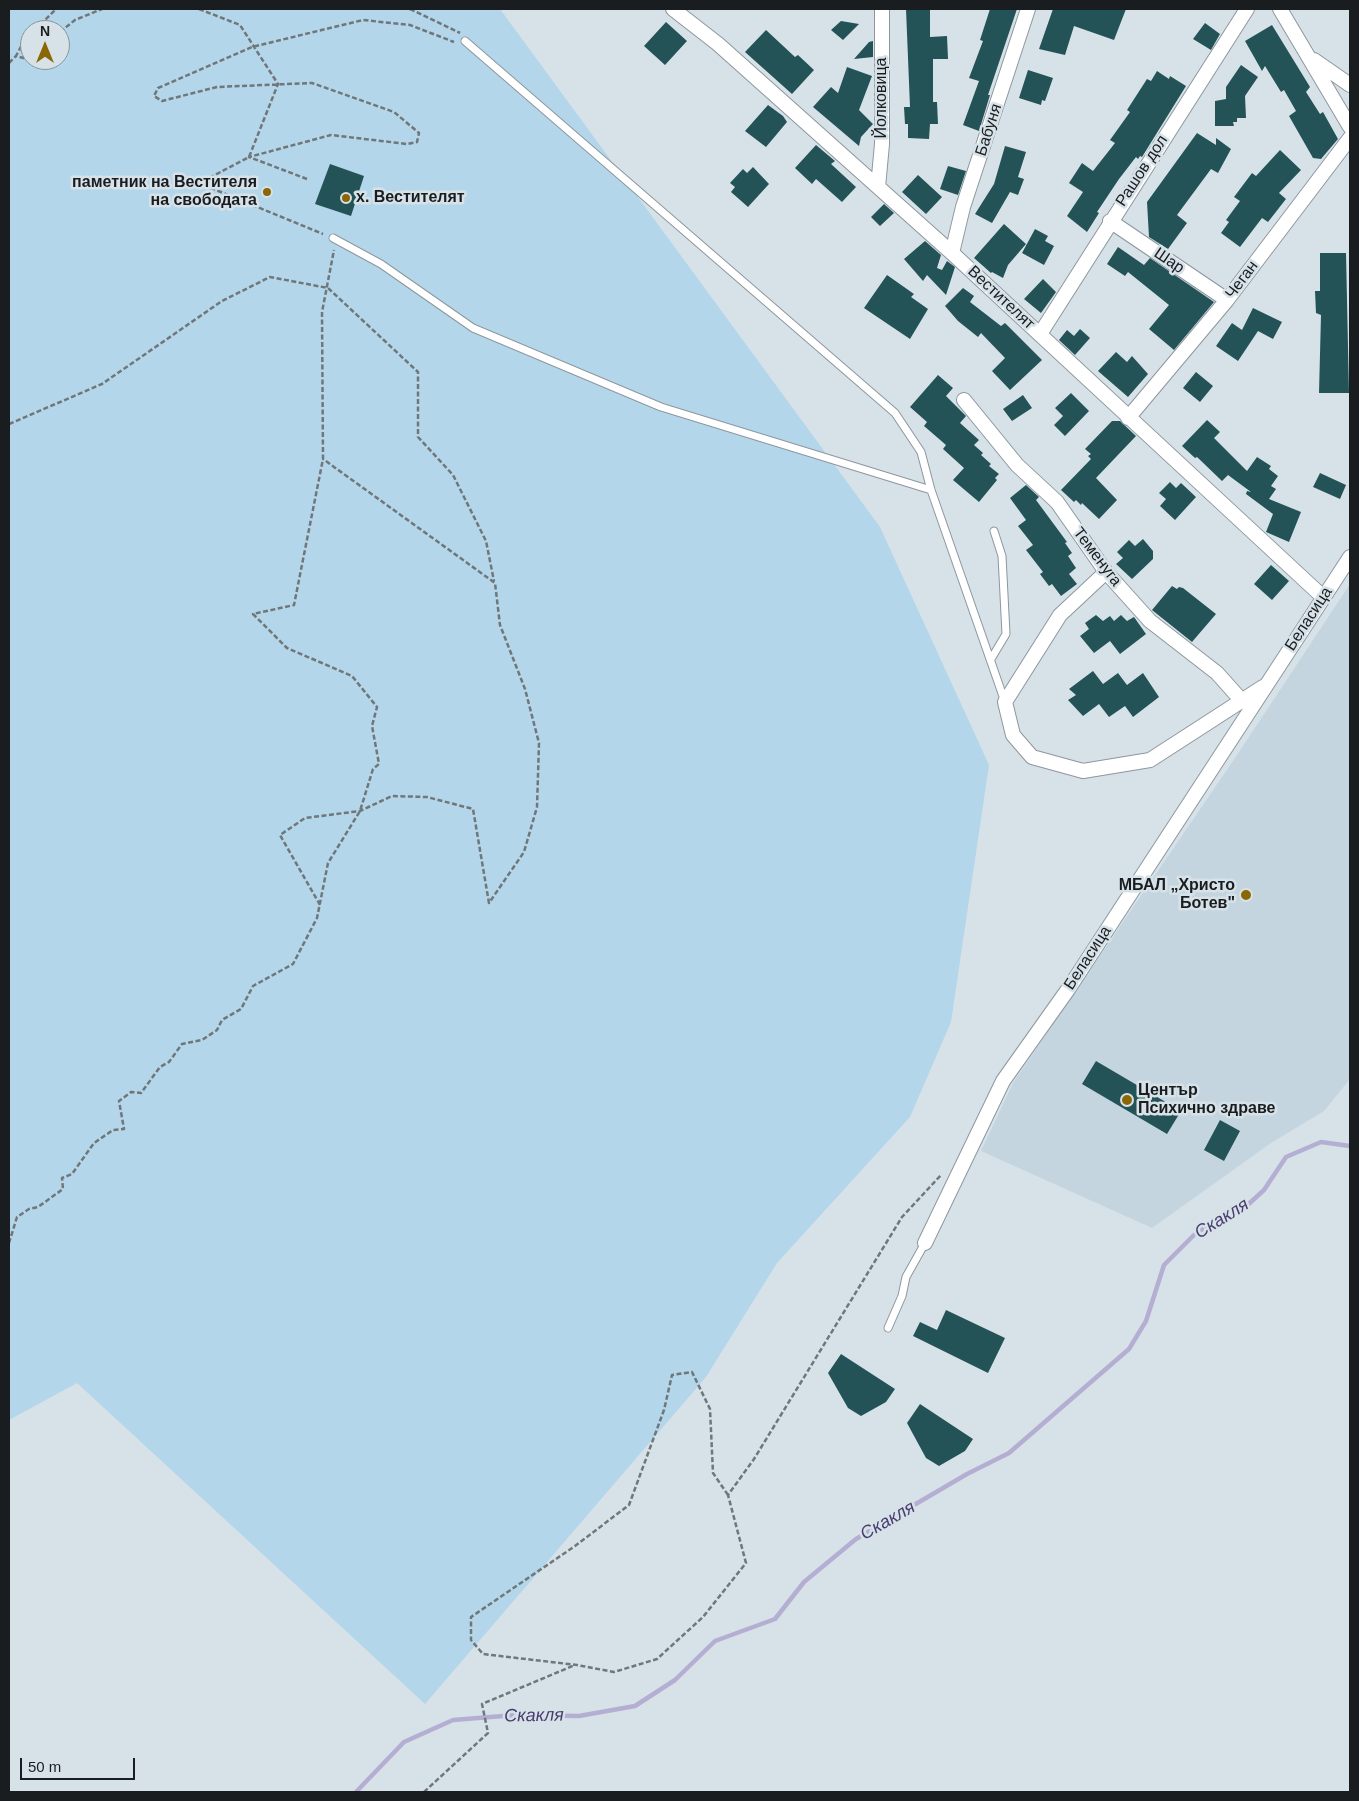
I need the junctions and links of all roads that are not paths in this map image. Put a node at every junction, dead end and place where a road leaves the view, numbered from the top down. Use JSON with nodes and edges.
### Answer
{"nodes":[{"id":1,"x":673,"y":9,"type":"edge"},
{"id":2,"x":882,"y":9,"type":"edge"},
{"id":3,"x":1028,"y":9,"type":"edge"},
{"id":4,"x":1247,"y":9,"type":"edge"},
{"id":5,"x":1280,"y":9,"type":"edge"},
{"id":6,"x":465,"y":41,"type":"road end"},
{"id":7,"x":1308,"y":56,"type":"junction"},
{"id":8,"x":1350,"y":85,"type":"edge"},
{"id":9,"x":1350,"y":128,"type":"edge"},
{"id":10,"x":1350,"y":138,"type":"edge"},
{"id":11,"x":878,"y":187,"type":"junction"},
{"id":12,"x":1110,"y":221,"type":"junction"},
{"id":13,"x":333,"y":238,"type":"road end"},
{"id":14,"x":952,"y":253,"type":"junction"},
{"id":15,"x":1227,"y":300,"type":"junction"},
{"id":16,"x":1040,"y":334,"type":"junction"},
{"id":17,"x":964,"y":400,"type":"dead end"},
{"id":18,"x":1128,"y":418,"type":"junction"},
{"id":19,"x":931,"y":490,"type":"junction"},
{"id":20,"x":994,"y":531,"type":"dead end"},
{"id":21,"x":1350,"y":557,"type":"edge"},
{"id":22,"x":1106,"y":572,"type":"junction"},
{"id":23,"x":1323,"y":597,"type":"junction"},
{"id":24,"x":991,"y":659,"type":"junction"},
{"id":25,"x":1267,"y":684,"type":"junction"},
{"id":26,"x":1242,"y":701,"type":"junction"},
{"id":27,"x":1005,"y":702,"type":"junction"},
{"id":28,"x":925,"y":1243,"type":"joint"},
{"id":29,"x":888,"y":1328,"type":"dead end"}],
"edges":[{"from":1,"to":11,"type":"street","name":"Вестителят"},
{"from":2,"to":11,"type":"street","name":"Йолковица"},
{"from":3,"to":14,"type":"street","name":"Бабуня"},
{"from":4,"to":12,"type":"street","name":"Рашов дол"},
{"from":5,"to":7,"type":"street"},
{"from":6,"to":19,"type":"lane"},
{"from":7,"to":8,"type":"street"},
{"from":7,"to":9,"type":"street"},
{"from":10,"to":15,"type":"street","name":"Чеган"},
{"from":11,"to":14,"type":"street","name":"Вестителят"},
{"from":12,"to":15,"type":"street","name":"Шар"},
{"from":12,"to":16,"type":"street","name":"Рашов дол"},
{"from":13,"to":19,"type":"lane"},
{"from":14,"to":16,"type":"street","name":"Вестителят"},
{"from":15,"to":18,"type":"street","name":"Чеган"},
{"from":16,"to":18,"type":"street","name":"Вестителят"},
{"from":17,"to":22,"type":"street","name":"Теменуга"},
{"from":18,"to":23,"type":"street","name":"Вестителят"},
{"from":19,"to":24,"type":"lane"},
{"from":20,"to":24,"type":"lane"},
{"from":21,"to":23,"type":"street","name":"Беласица"},
{"from":22,"to":26,"type":"street","name":"Теменуга"},
{"from":22,"to":27,"type":"street"},
{"from":23,"to":25,"type":"street","name":"Беласица"},
{"from":24,"to":27,"type":"lane"},
{"from":25,"to":26,"type":"street"},
{"from":25,"to":28,"type":"street","name":"Беласица"},
{"from":26,"to":27,"type":"street"},
{"from":28,"to":29,"type":"lane"}]}
